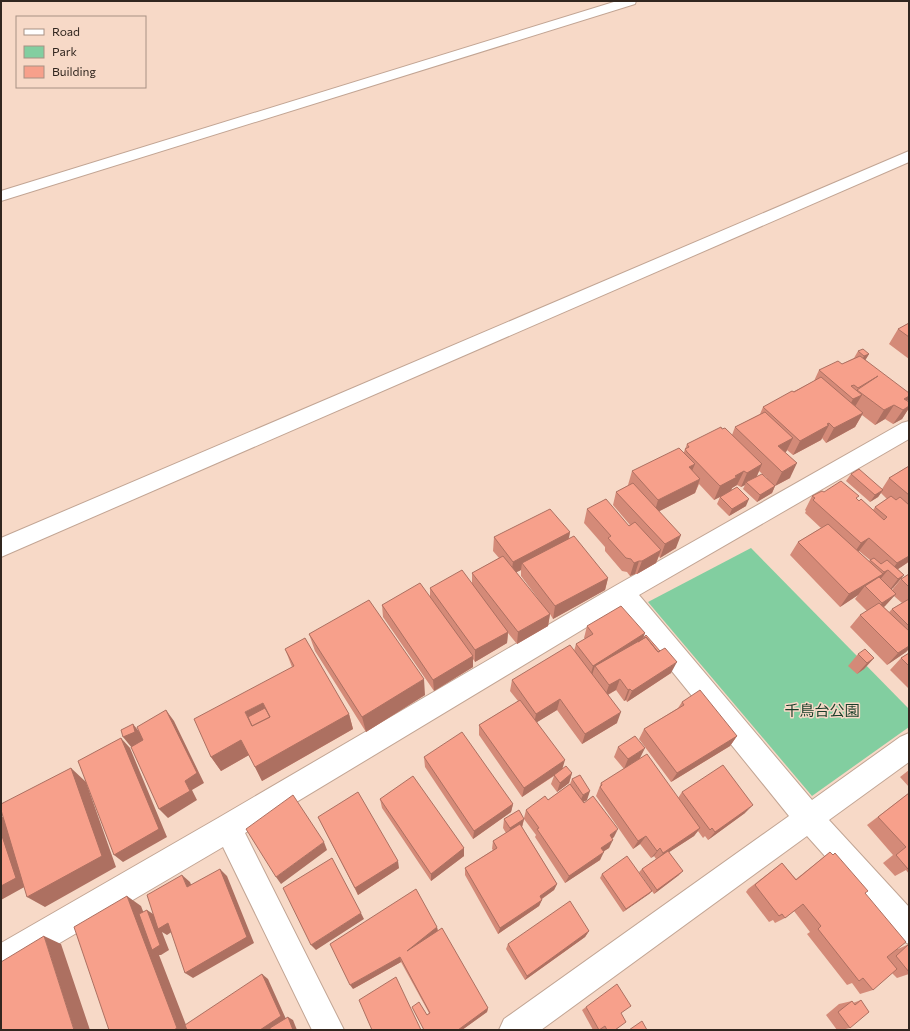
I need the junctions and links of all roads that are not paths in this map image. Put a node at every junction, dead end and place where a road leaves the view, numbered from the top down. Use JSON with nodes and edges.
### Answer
{"nodes":[{"id":1,"x":630,"y":1,"type":"edge"},
{"id":2,"x":909,"y":156,"type":"edge"},
{"id":3,"x":1,"y":196,"type":"edge"},
{"id":4,"x":909,"y":428,"type":"edge"},
{"id":5,"x":1,"y":548,"type":"edge"},
{"id":6,"x":622,"y":593,"type":"junction"},
{"id":7,"x":909,"y":746,"type":"edge"},
{"id":8,"x":809,"y":818,"type":"junction"},
{"id":9,"x":228,"y":828,"type":"junction"},
{"id":10,"x":909,"y":929,"type":"edge"},
{"id":11,"x":1,"y":960,"type":"edge"},
{"id":12,"x":328,"y":1030,"type":"edge"},
{"id":13,"x":515,"y":1030,"type":"edge"}],
"edges":[{"from":1,"to":3,"type":"street"},
{"from":2,"to":5,"type":"street"},
{"from":4,"to":6,"type":"street"},
{"from":6,"to":8,"type":"street"},
{"from":6,"to":9,"type":"street"},
{"from":7,"to":8,"type":"street"},
{"from":8,"to":10,"type":"street"},
{"from":8,"to":13,"type":"street"},
{"from":9,"to":11,"type":"street"},
{"from":9,"to":12,"type":"street"}]}
